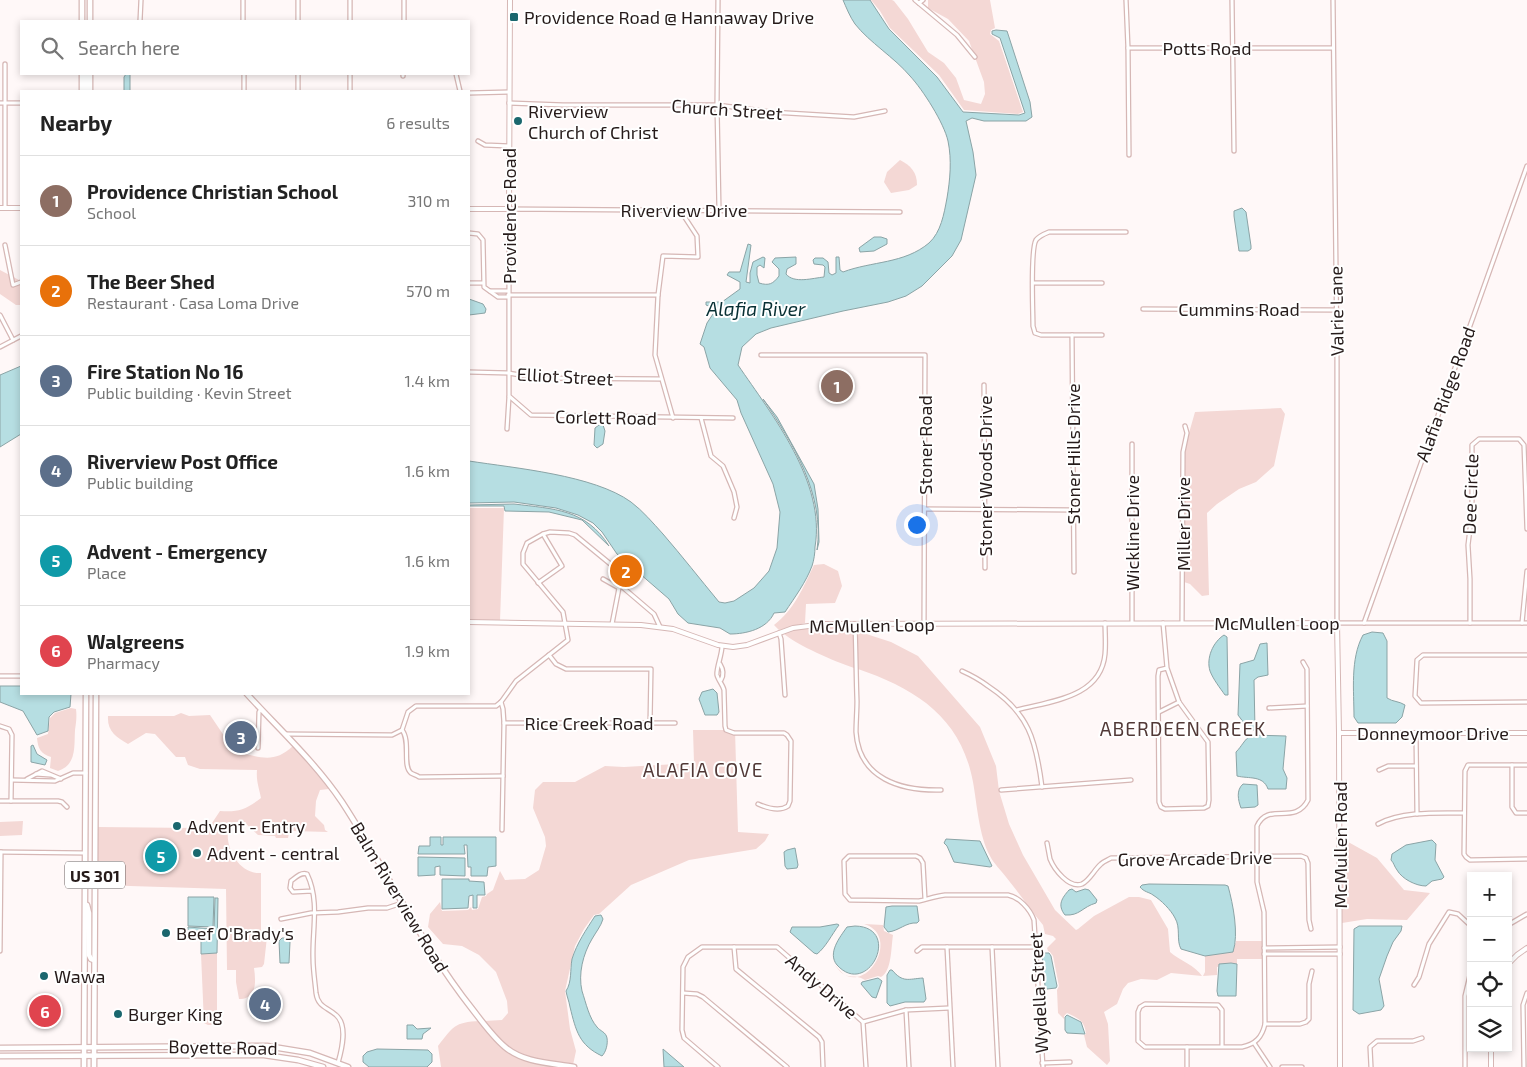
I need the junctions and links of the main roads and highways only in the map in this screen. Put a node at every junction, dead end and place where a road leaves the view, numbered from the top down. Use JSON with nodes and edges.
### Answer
{"nodes":[{"id":1,"x":82,"y":0,"type":"edge"},
{"id":2,"x":90,"y":0,"type":"edge"},
{"id":3,"x":82,"y":20,"type":"edge"},
{"id":4,"x":90,"y":20,"type":"edge"},
{"id":5,"x":84,"y":75,"type":"edge"},
{"id":6,"x":84,"y":75,"type":"edge"},
{"id":7,"x":90,"y":75,"type":"edge"},
{"id":8,"x":82,"y":90,"type":"edge"},
{"id":9,"x":88,"y":90,"type":"edge"},
{"id":10,"x":88,"y":90,"type":"edge"},
{"id":11,"x":86,"y":695,"type":"edge"},
{"id":12,"x":94,"y":695,"type":"edge"},
{"id":13,"x":248,"y":695,"type":"edge"},
{"id":14,"x":86,"y":853,"type":"junction"},
{"id":15,"x":95,"y":853,"type":"junction"},
{"id":16,"x":85,"y":901,"type":"junction"},
{"id":17,"x":94,"y":960,"type":"junction"},
{"id":18,"x":94,"y":1047,"type":"junction"},
{"id":19,"x":0,"y":1048,"type":"edge"},
{"id":20,"x":84,"y":1048,"type":"junction"},
{"id":21,"x":0,"y":1056,"type":"edge"},
{"id":22,"x":84,"y":1056,"type":"junction"},
{"id":23,"x":94,"y":1056,"type":"junction"},
{"id":24,"x":84,"y":1067,"type":"edge"},
{"id":25,"x":94,"y":1067,"type":"edge"},
{"id":26,"x":323,"y":1067,"type":"edge"},
{"id":27,"x":348,"y":1067,"type":"edge"},
{"id":28,"x":574,"y":1067,"type":"edge"}],
"edges":[{"from":1,"to":3,"type":"main road"},
{"from":2,"to":4,"type":"main road"},
{"from":5,"to":8,"type":"main road"},
{"from":6,"to":9,"type":"main road"},
{"from":7,"to":10,"type":"main road"},
{"from":11,"to":14,"type":"main road","number":"US 301"},
{"from":12,"to":15,"type":"main road","number":"US 301"},
{"from":13,"to":28,"type":"main road","name":"Balm Riverview Road"},
{"from":14,"to":15,"type":"main road"},
{"from":14,"to":16,"type":"main road","number":"US 301"},
{"from":15,"to":17,"type":"main road","number":"US 301"},
{"from":16,"to":17,"type":"main road"},
{"from":16,"to":20,"type":"main road","number":"US 301"},
{"from":17,"to":18,"type":"main road","number":"US 301"},
{"from":18,"to":20,"type":"main road","name":"Boyette Road"},
{"from":18,"to":23,"type":"main road","number":"US 301"},
{"from":18,"to":27,"type":"main road","name":"Boyette Road"},
{"from":19,"to":20,"type":"main road","name":"Boyette Road"},
{"from":20,"to":22,"type":"main road","number":"US 301"},
{"from":21,"to":22,"type":"main road","name":"Boyette Road"},
{"from":22,"to":23,"type":"main road","name":"Boyette Road"},
{"from":22,"to":24,"type":"main road","number":"US 301"},
{"from":23,"to":25,"type":"main road","number":"US 301"},
{"from":23,"to":26,"type":"main road","name":"Boyette Road"}]}
